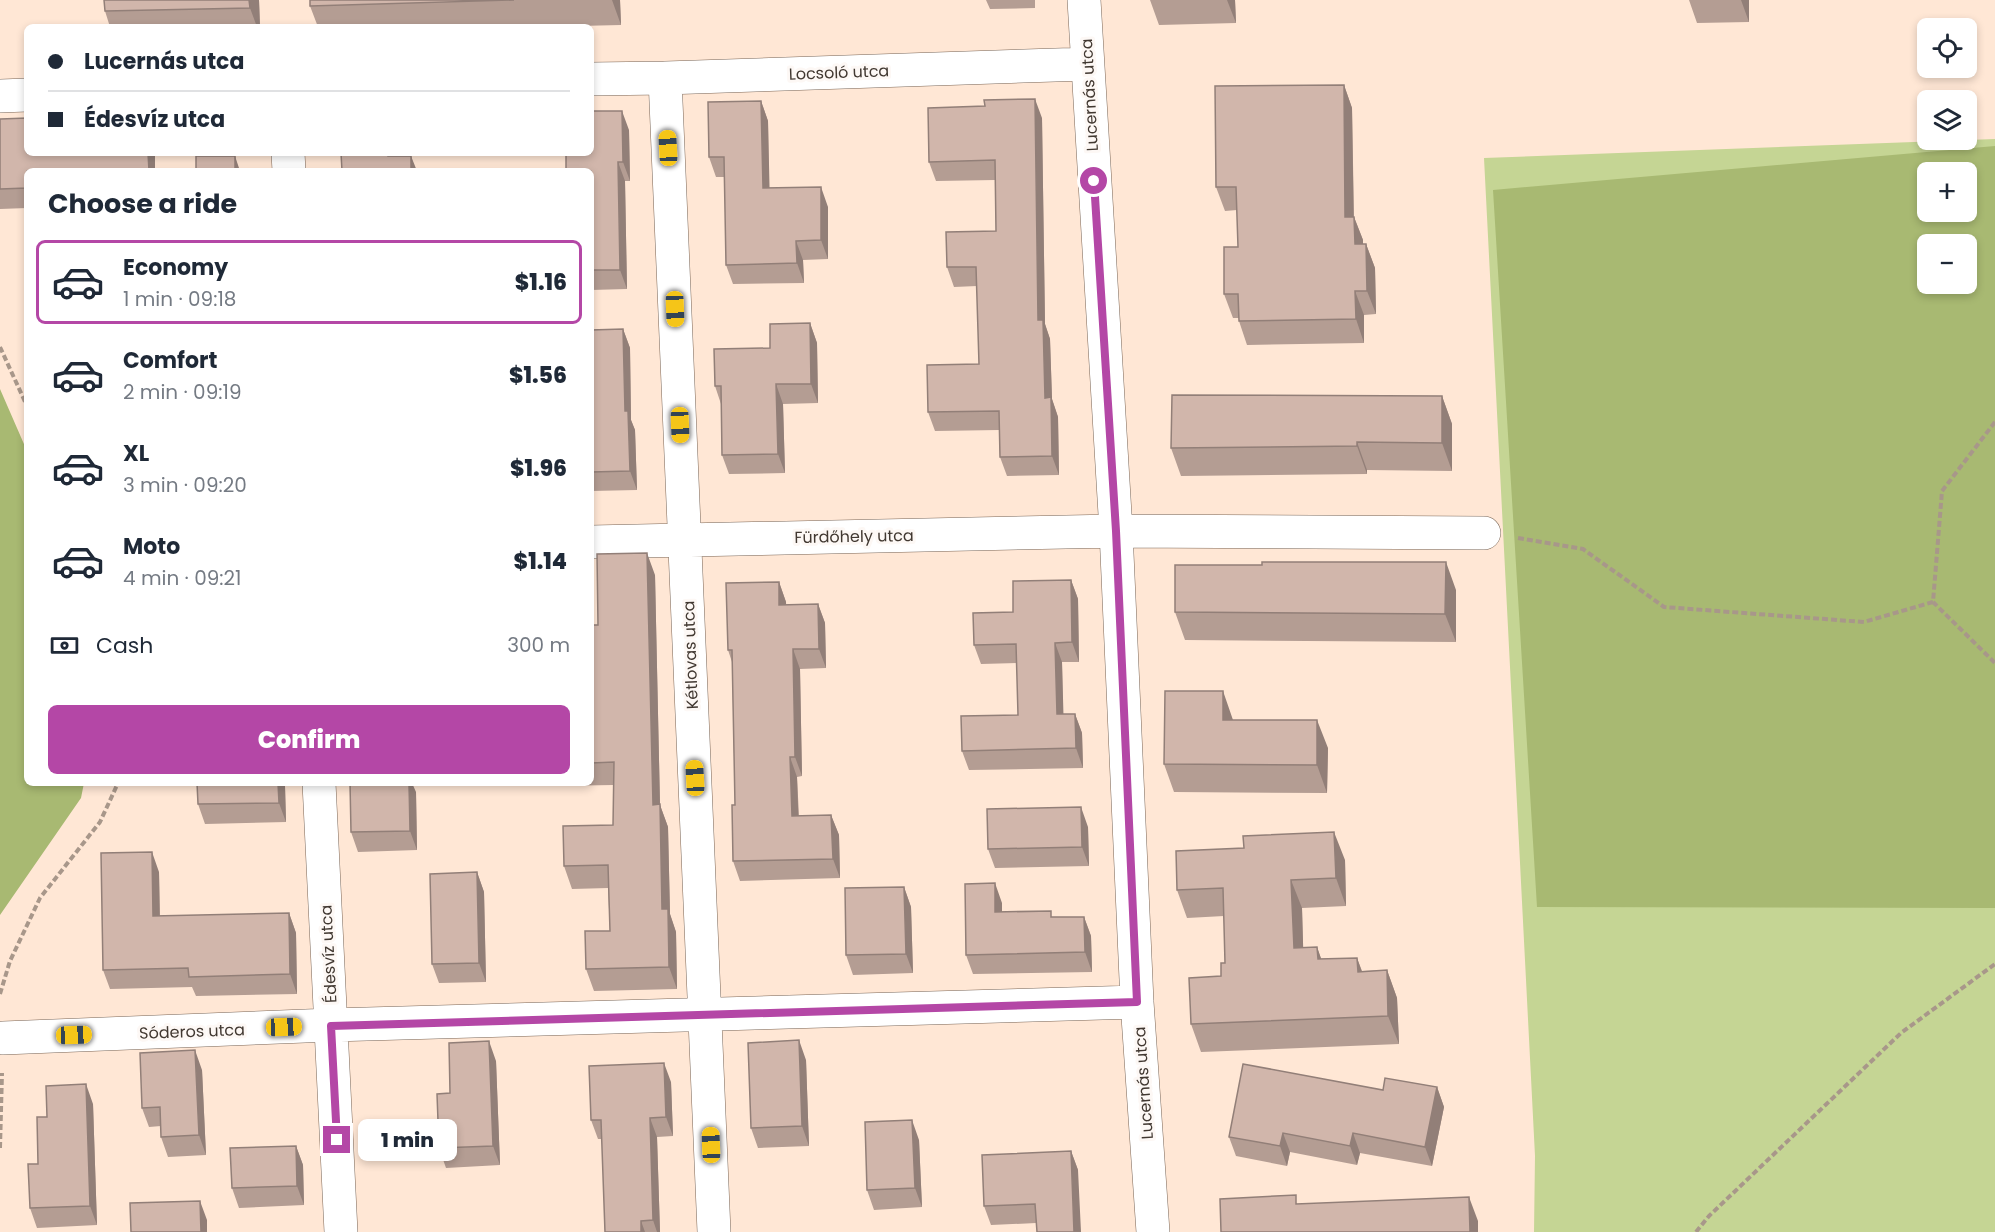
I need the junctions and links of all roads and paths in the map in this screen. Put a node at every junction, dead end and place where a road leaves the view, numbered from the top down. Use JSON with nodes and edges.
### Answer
{"nodes":[{"id":1,"x":1084,"y":0,"type":"edge"},
{"id":2,"x":1087,"y":64,"type":"junction"},
{"id":3,"x":665,"y":78,"type":"junction"},
{"id":4,"x":594,"y":79,"type":"edge"},
{"id":5,"x":24,"y":95,"type":"edge"},
{"id":6,"x":0,"y":96,"type":"edge"},
{"id":7,"x":0,"y":347,"type":"edge"},
{"id":8,"x":24,"y":399,"type":"edge"},
{"id":9,"x":1995,"y":422,"type":"edge"},
{"id":10,"x":1116,"y":531,"type":"junction"},
{"id":11,"x":1484,"y":533,"type":"joint"},
{"id":12,"x":685,"y":540,"type":"junction"},
{"id":13,"x":594,"y":542,"type":"edge"},
{"id":14,"x":1933,"y":602,"type":"junction"},
{"id":15,"x":1995,"y":663,"type":"edge"},
{"id":16,"x":117,"y":786,"type":"edge"},
{"id":17,"x":319,"y":786,"type":"edge"},
{"id":18,"x":1995,"y":964,"type":"edge"},
{"id":19,"x":0,"y":994,"type":"edge"},
{"id":20,"x":1137,"y":1002,"type":"junction"},
{"id":21,"x":705,"y":1015,"type":"junction"},
{"id":22,"x":331,"y":1026,"type":"junction"},
{"id":23,"x":3,"y":1038,"type":"joint"},
{"id":24,"x":0,"y":1148,"type":"edge"},
{"id":25,"x":341,"y":1232,"type":"edge"},
{"id":26,"x":714,"y":1232,"type":"edge"},
{"id":27,"x":1153,"y":1232,"type":"edge"},
{"id":28,"x":1696,"y":1232,"type":"edge"}],
"edges":[{"from":1,"to":2,"type":"street","name":"Lucernás utca"},
{"from":2,"to":3,"type":"street","name":"Locsoló utca"},
{"from":2,"to":10,"type":"street","name":"Lucernás utca"},
{"from":3,"to":4,"type":"street","name":"Locsoló utca"},
{"from":3,"to":12,"type":"street","name":"Kétlovas utca"},
{"from":5,"to":6,"type":"street"},
{"from":7,"to":8,"type":"path"},
{"from":9,"to":14,"type":"path"},
{"from":10,"to":11,"type":"street","name":"Fürdőhely utca"},
{"from":10,"to":12,"type":"street","name":"Fürdőhely utca"},
{"from":10,"to":20,"type":"street","name":"Lucernás utca"},
{"from":11,"to":14,"type":"path"},
{"from":12,"to":13,"type":"street","name":"Fürdőhely utca"},
{"from":12,"to":21,"type":"street","name":"Kétlovas utca"},
{"from":14,"to":15,"type":"path"},
{"from":16,"to":19,"type":"path"},
{"from":17,"to":22,"type":"street","name":"Édesvíz utca"},
{"from":18,"to":28,"type":"path"},
{"from":20,"to":21,"type":"street","name":"Sóderos utca"},
{"from":20,"to":27,"type":"street","name":"Lucernás utca"},
{"from":21,"to":22,"type":"street","name":"Sóderos utca"},
{"from":21,"to":26,"type":"street","name":"Kétlovas utca"},
{"from":22,"to":23,"type":"street","name":"Sóderos utca"},
{"from":22,"to":25,"type":"street","name":"Édesvíz utca"},
{"from":23,"to":24,"type":"path"}]}
